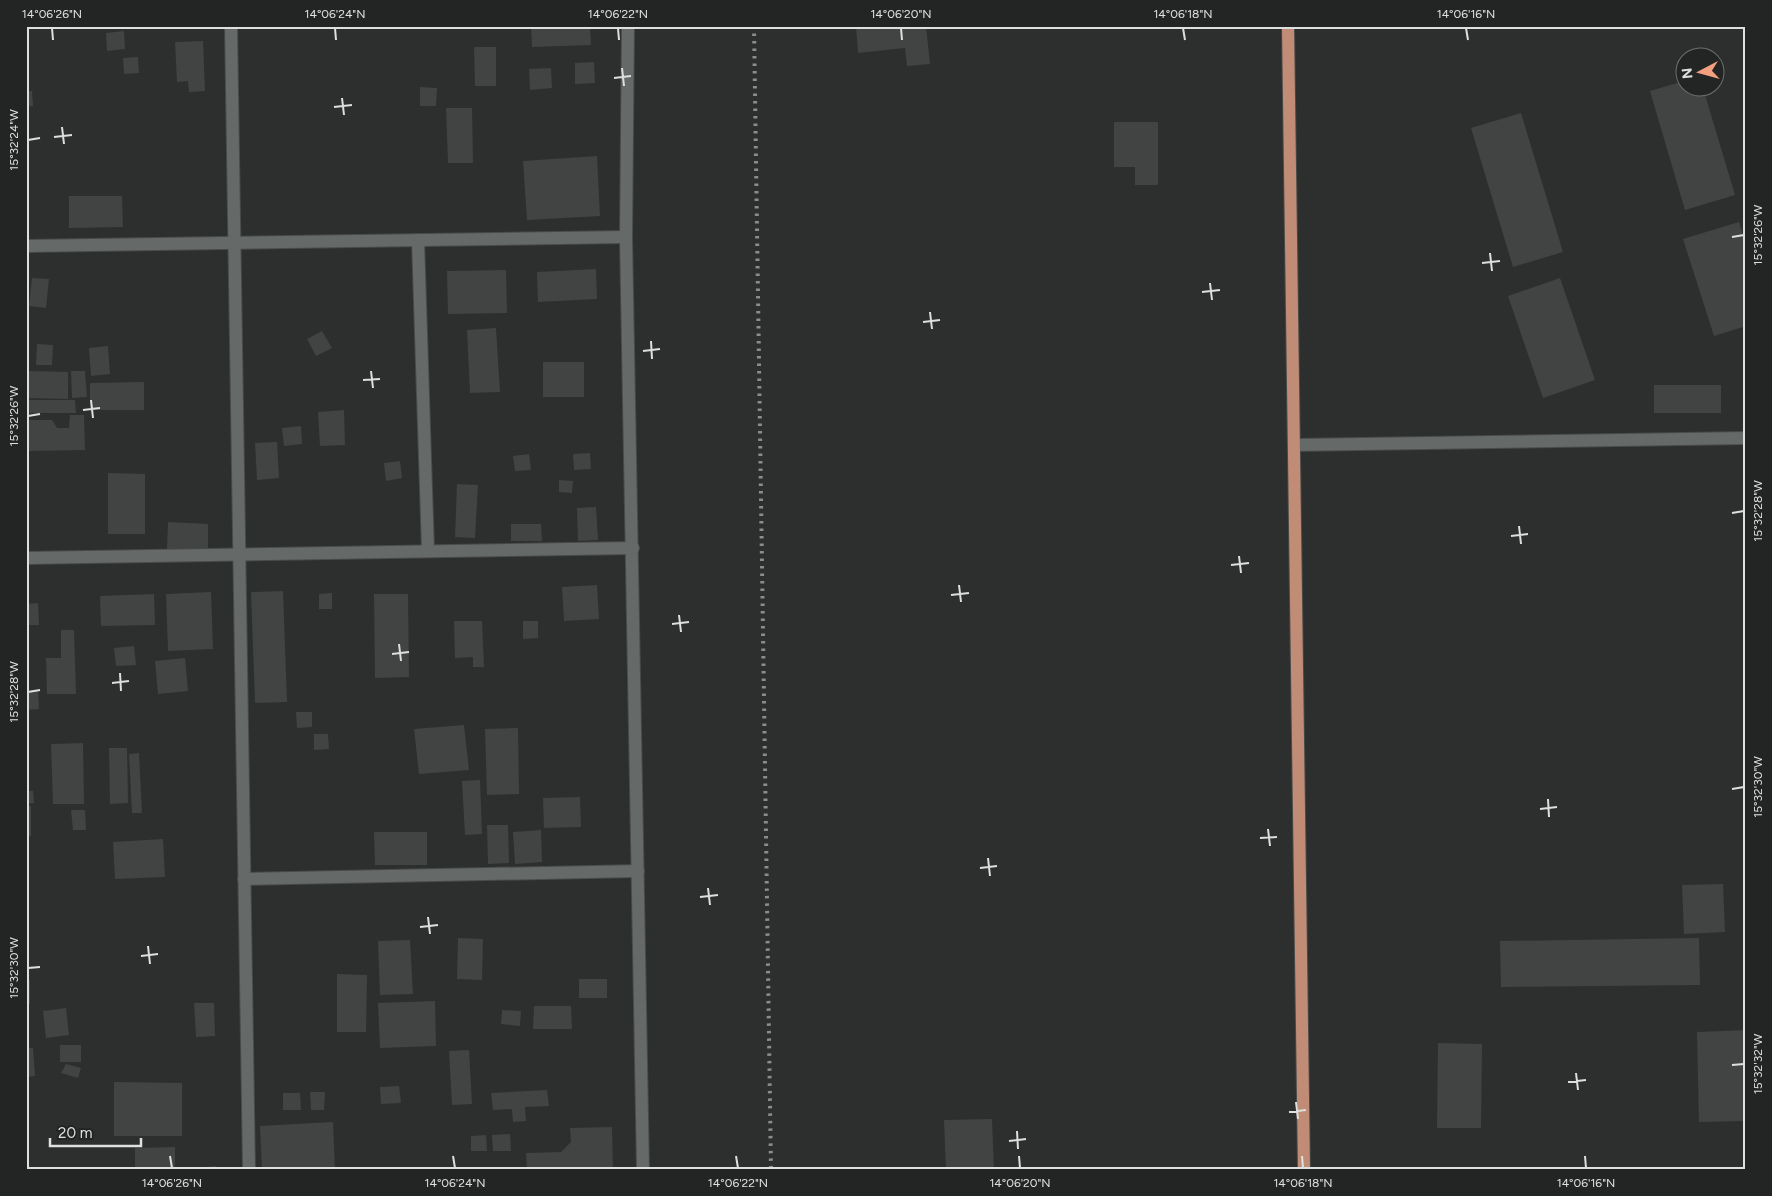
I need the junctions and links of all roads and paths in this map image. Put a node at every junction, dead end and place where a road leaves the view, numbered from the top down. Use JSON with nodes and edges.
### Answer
{"nodes":[{"id":1,"x":231,"y":26,"type":"edge"},
{"id":2,"x":628,"y":26,"type":"edge"},
{"id":3,"x":1288,"y":26,"type":"edge"},
{"id":4,"x":626,"y":237,"type":"junction"},
{"id":5,"x":418,"y":240,"type":"junction"},
{"id":6,"x":234,"y":242,"type":"junction"},
{"id":7,"x":26,"y":246,"type":"edge"},
{"id":8,"x":1746,"y":438,"type":"edge"},
{"id":9,"x":1294,"y":445,"type":"junction"},
{"id":10,"x":633,"y":548,"type":"junction"},
{"id":11,"x":428,"y":551,"type":"junction"},
{"id":12,"x":240,"y":555,"type":"junction"},
{"id":13,"x":26,"y":558,"type":"edge"},
{"id":14,"x":638,"y":871,"type":"junction"},
{"id":15,"x":244,"y":879,"type":"junction"},
{"id":16,"x":249,"y":1170,"type":"edge"},
{"id":17,"x":643,"y":1170,"type":"edge"},
{"id":18,"x":1304,"y":1170,"type":"edge"}],
"edges":[{"from":1,"to":6,"type":"street"},
{"from":2,"to":4,"type":"street"},
{"from":3,"to":9,"type":"main road"},
{"from":4,"to":5,"type":"street"},
{"from":4,"to":10,"type":"street"},
{"from":5,"to":6,"type":"street"},
{"from":5,"to":11,"type":"street"},
{"from":6,"to":7,"type":"street"},
{"from":6,"to":12,"type":"street"},
{"from":8,"to":9,"type":"street"},
{"from":9,"to":18,"type":"main road"},
{"from":10,"to":11,"type":"street"},
{"from":10,"to":14,"type":"street"},
{"from":11,"to":12,"type":"street"},
{"from":12,"to":13,"type":"street"},
{"from":12,"to":15,"type":"street"},
{"from":14,"to":15,"type":"street"},
{"from":14,"to":17,"type":"street"},
{"from":15,"to":16,"type":"street"}]}
